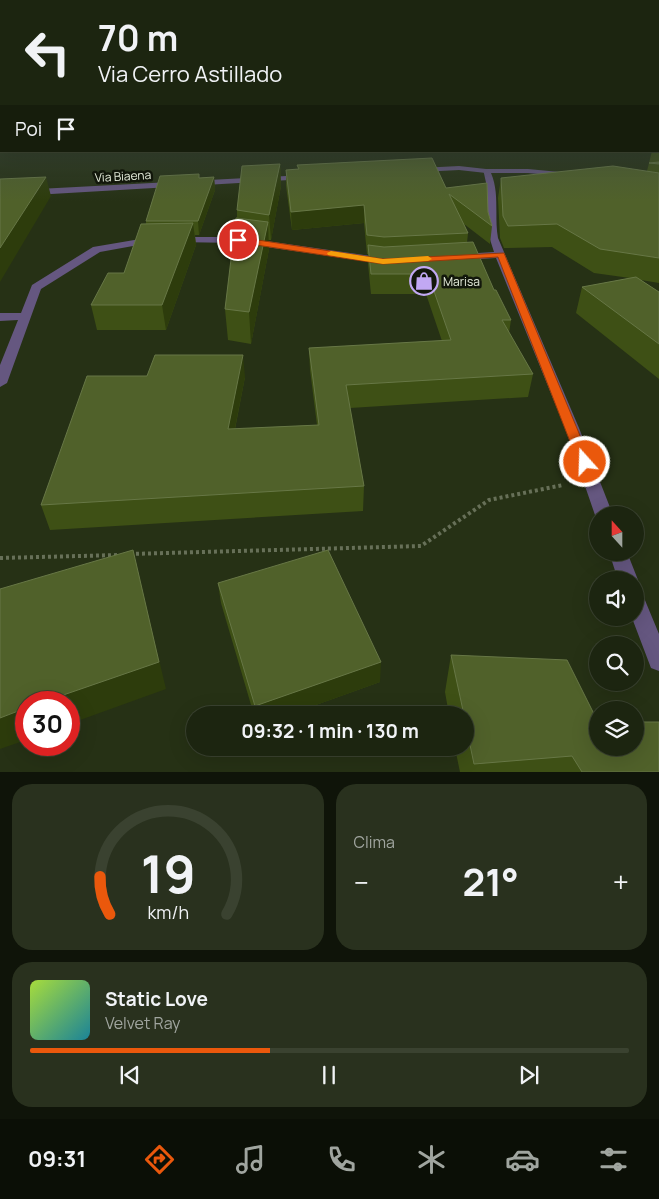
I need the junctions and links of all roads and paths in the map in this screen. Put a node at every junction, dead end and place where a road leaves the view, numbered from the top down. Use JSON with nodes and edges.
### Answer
{"nodes":[{"id":1,"x":415,"y":170,"type":"edge"},
{"id":2,"x":486,"y":171,"type":"junction"},
{"id":3,"x":574,"y":176,"type":"edge"},
{"id":4,"x":309,"y":177,"type":"edge"},
{"id":5,"x":0,"y":194,"type":"edge"},
{"id":6,"x":501,"y":255,"type":"junction"},
{"id":7,"x":452,"y":257,"type":"edge"},
{"id":8,"x":393,"y":260,"type":"edge"},
{"id":9,"x":25,"y":316,"type":"junction"},
{"id":10,"x":0,"y":317,"type":"edge"},
{"id":11,"x":0,"y":383,"type":"edge"},
{"id":12,"x":591,"y":479,"type":"junction"},
{"id":13,"x":601,"y":506,"type":"edge"},
{"id":14,"x":0,"y":558,"type":"edge"},
{"id":15,"x":644,"y":622,"type":"edge"},
{"id":16,"x":659,"y":661,"type":"edge"}],
"edges":[{"from":1,"to":2,"type":"street"},
{"from":2,"to":3,"type":"street"},
{"from":2,"to":6,"type":"street"},
{"from":4,"to":5,"type":"street","name":"Via Biaena"},
{"from":6,"to":7,"type":"street"},
{"from":6,"to":12,"type":"street"},
{"from":8,"to":9,"type":"street"},
{"from":9,"to":10,"type":"street"},
{"from":9,"to":11,"type":"street"},
{"from":12,"to":13,"type":"street"},
{"from":12,"to":14,"type":"path"},
{"from":15,"to":16,"type":"street"}]}
